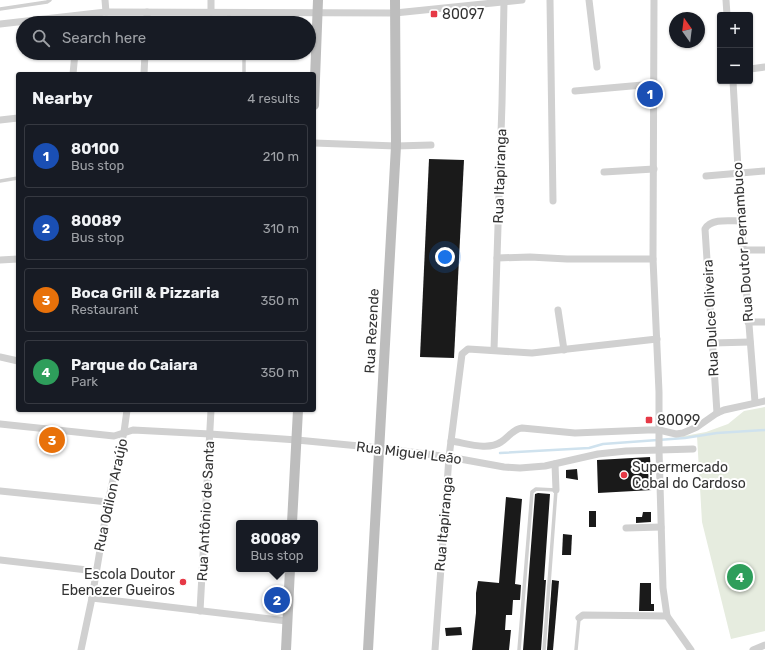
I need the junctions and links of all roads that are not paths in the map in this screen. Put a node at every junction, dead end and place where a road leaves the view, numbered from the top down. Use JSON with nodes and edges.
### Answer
{"nodes":[{"id":1,"x":50,"y":0,"type":"edge"},
{"id":2,"x":105,"y":0,"type":"edge"},
{"id":3,"x":211,"y":0,"type":"edge"},
{"id":4,"x":318,"y":0,"type":"edge"},
{"id":5,"x":395,"y":0,"type":"edge"},
{"id":6,"x":522,"y":0,"type":"edge"},
{"id":7,"x":550,"y":0,"type":"edge"},
{"id":8,"x":589,"y":0,"type":"edge"},
{"id":9,"x":654,"y":0,"type":"edge"},
{"id":10,"x":726,"y":0,"type":"edge"},
{"id":11,"x":494,"y":1,"type":"edge"},
{"id":12,"x":504,"y":2,"type":"junction"},
{"id":13,"x":0,"y":9,"type":"edge"},
{"id":14,"x":106,"y":12,"type":"junction"},
{"id":15,"x":147,"y":12,"type":"junction"},
{"id":16,"x":211,"y":12,"type":"junction"},
{"id":17,"x":228,"y":12,"type":"junction"},
{"id":18,"x":728,"y":12,"type":"edge"},
{"id":19,"x":318,"y":13,"type":"junction"},
{"id":20,"x":395,"y":13,"type":"junction"},
{"id":21,"x":80,"y":14,"type":"joint"},
{"id":22,"x":64,"y":16,"type":"edge"},
{"id":23,"x":147,"y":16,"type":"edge"},
{"id":24,"x":229,"y":16,"type":"edge"},
{"id":25,"x":16,"y":22,"type":"edge"},
{"id":26,"x":0,"y":24,"type":"edge"},
{"id":27,"x":316,"y":59,"type":"edge"},
{"id":28,"x":74,"y":60,"type":"edge"},
{"id":29,"x":145,"y":60,"type":"edge"},
{"id":30,"x":244,"y":60,"type":"edge"},
{"id":31,"x":316,"y":60,"type":"edge"},
{"id":32,"x":597,"y":67,"type":"dead end"},
{"id":33,"x":765,"y":67,"type":"edge"},
{"id":34,"x":753,"y":69,"type":"edge"},
{"id":35,"x":73,"y":72,"type":"edge"},
{"id":36,"x":144,"y":72,"type":"edge"},
{"id":37,"x":244,"y":72,"type":"edge"},
{"id":38,"x":315,"y":72,"type":"edge"},
{"id":39,"x":654,"y":84,"type":"junction"},
{"id":40,"x":733,"y":84,"type":"edge"},
{"id":41,"x":575,"y":91,"type":"dead end"},
{"id":42,"x":16,"y":118,"type":"edge"},
{"id":43,"x":0,"y":120,"type":"edge"},
{"id":44,"x":316,"y":143,"type":"edge"},
{"id":45,"x":431,"y":145,"type":"dead end"},
{"id":46,"x":396,"y":146,"type":"junction"},
{"id":47,"x":654,"y":169,"type":"junction"},
{"id":48,"x":765,"y":171,"type":"edge"},
{"id":49,"x":604,"y":172,"type":"dead end"},
{"id":50,"x":738,"y":173,"type":"junction"},
{"id":51,"x":706,"y":176,"type":"dead end"},
{"id":52,"x":16,"y":178,"type":"edge"},
{"id":53,"x":0,"y":181,"type":"edge"},
{"id":54,"x":554,"y":201,"type":"dead end"},
{"id":55,"x":741,"y":220,"type":"junction"},
{"id":56,"x":744,"y":250,"type":"junction"},
{"id":57,"x":765,"y":250,"type":"edge"},
{"id":58,"x":16,"y":258,"type":"edge"},
{"id":59,"x":497,"y":258,"type":"junction"},
{"id":60,"x":653,"y":259,"type":"junction"},
{"id":61,"x":0,"y":260,"type":"edge"},
{"id":62,"x":558,"y":310,"type":"dead end"},
{"id":63,"x":748,"y":322,"type":"junction"},
{"id":64,"x":765,"y":322,"type":"edge"},
{"id":65,"x":657,"y":339,"type":"junction"},
{"id":66,"x":750,"y":342,"type":"junction"},
{"id":67,"x":712,"y":343,"type":"junction"},
{"id":68,"x":494,"y":350,"type":"junction"},
{"id":69,"x":564,"y":350,"type":"junction"},
{"id":70,"x":0,"y":357,"type":"edge"},
{"id":71,"x":16,"y":361,"type":"edge"},
{"id":72,"x":765,"y":401,"type":"edge"},
{"id":73,"x":755,"y":402,"type":"junction"},
{"id":74,"x":127,"y":412,"type":"edge"},
{"id":75,"x":211,"y":412,"type":"edge"},
{"id":76,"x":298,"y":412,"type":"edge"},
{"id":77,"x":717,"y":413,"type":"junction"},
{"id":78,"x":0,"y":424,"type":"edge"},
{"id":79,"x":659,"y":431,"type":"junction"},
{"id":80,"x":124,"y":432,"type":"junction"},
{"id":81,"x":210,"y":434,"type":"junction"},
{"id":82,"x":296,"y":440,"type":"junction"},
{"id":83,"x":451,"y":441,"type":"junction"},
{"id":84,"x":380,"y":448,"type":"junction"},
{"id":85,"x":659,"y":448,"type":"junction"},
{"id":86,"x":693,"y":449,"type":"dead end"},
{"id":87,"x":449,"y":457,"type":"junction"},
{"id":88,"x":556,"y":464,"type":"junction"},
{"id":89,"x":556,"y":490,"type":"junction"},
{"id":90,"x":0,"y":491,"type":"edge"},
{"id":91,"x":108,"y":502,"type":"junction"},
{"id":92,"x":292,"y":520,"type":"edge"},
{"id":93,"x":661,"y":527,"type":"junction"},
{"id":94,"x":626,"y":528,"type":"dead end"},
{"id":95,"x":0,"y":560,"type":"edge"},
{"id":96,"x":96,"y":571,"type":"junction"},
{"id":97,"x":290,"y":572,"type":"edge"},
{"id":98,"x":92,"y":598,"type":"junction"},
{"id":99,"x":200,"y":611,"type":"junction"},
{"id":100,"x":667,"y":616,"type":"junction"},
{"id":101,"x":579,"y":618,"type":"joint"},
{"id":102,"x":287,"y":620,"type":"junction"},
{"id":103,"x":765,"y":645,"type":"edge"},
{"id":104,"x":81,"y":650,"type":"edge"},
{"id":105,"x":286,"y":650,"type":"edge"},
{"id":106,"x":368,"y":650,"type":"edge"},
{"id":107,"x":435,"y":650,"type":"edge"},
{"id":108,"x":519,"y":650,"type":"edge"},
{"id":109,"x":544,"y":650,"type":"edge"},
{"id":110,"x":576,"y":650,"type":"edge"},
{"id":111,"x":691,"y":650,"type":"edge"},
{"id":112,"x":753,"y":650,"type":"edge"}],
"edges":[{"from":1,"to":13,"type":"lane"},
{"from":2,"to":14,"type":"street"},
{"from":3,"to":16,"type":"street"},
{"from":4,"to":19,"type":"street"},
{"from":5,"to":20,"type":"street","name":"Rua Rezende"},
{"from":6,"to":12,"type":"street"},
{"from":7,"to":54,"type":"street"},
{"from":8,"to":32,"type":"street"},
{"from":9,"to":39,"type":"street"},
{"from":10,"to":18,"type":"street"},
{"from":11,"to":12,"type":"street"},
{"from":11,"to":20,"type":"street"},
{"from":12,"to":59,"type":"street","name":"Rua Itapiranga"},
{"from":14,"to":15,"type":"street"},
{"from":14,"to":21,"type":"street"},
{"from":15,"to":16,"type":"street"},
{"from":15,"to":23,"type":"street"},
{"from":16,"to":17,"type":"street"},
{"from":17,"to":19,"type":"street"},
{"from":17,"to":24,"type":"lane"},
{"from":19,"to":20,"type":"street"},
{"from":19,"to":27,"type":"street"},
{"from":20,"to":46,"type":"street","name":"Rua Rezende"},
{"from":21,"to":22,"type":"street"},
{"from":25,"to":26,"type":"street"},
{"from":28,"to":35,"type":"street"},
{"from":29,"to":36,"type":"street"},
{"from":30,"to":37,"type":"lane"},
{"from":31,"to":38,"type":"street"},
{"from":33,"to":34,"type":"street"},
{"from":39,"to":41,"type":"street"},
{"from":39,"to":47,"type":"street"},
{"from":40,"to":50,"type":"street","name":"Rua Doutor Pernambuco"},
{"from":42,"to":43,"type":"street"},
{"from":44,"to":46,"type":"street"},
{"from":45,"to":46,"type":"street"},
{"from":46,"to":84,"type":"street","name":"Rua Rezende"},
{"from":47,"to":49,"type":"street"},
{"from":47,"to":60,"type":"street"},
{"from":48,"to":50,"type":"street"},
{"from":50,"to":51,"type":"street"},
{"from":50,"to":55,"type":"street","name":"Rua Doutor Pernambuco"},
{"from":52,"to":53,"type":"lane"},
{"from":55,"to":56,"type":"street","name":"Rua Doutor Pernambuco"},
{"from":55,"to":67,"type":"street","name":"Rua Dulce Oliveira"},
{"from":56,"to":57,"type":"street"},
{"from":56,"to":63,"type":"street","name":"Rua Doutor Pernambuco"},
{"from":58,"to":61,"type":"street"},
{"from":59,"to":60,"type":"street"},
{"from":59,"to":68,"type":"street","name":"Rua Itapiranga"},
{"from":60,"to":65,"type":"street"},
{"from":62,"to":69,"type":"street"},
{"from":63,"to":64,"type":"street"},
{"from":63,"to":66,"type":"street","name":"Rua Doutor Pernambuco"},
{"from":65,"to":69,"type":"street"},
{"from":65,"to":79,"type":"street"},
{"from":66,"to":67,"type":"street"},
{"from":66,"to":73,"type":"street","name":"Rua Doutor Pernambuco"},
{"from":67,"to":77,"type":"street","name":"Rua Dulce Oliveira"},
{"from":68,"to":69,"type":"street"},
{"from":68,"to":83,"type":"street","name":"Rua Itapiranga"},
{"from":70,"to":71,"type":"street"},
{"from":72,"to":73,"type":"street"},
{"from":73,"to":77,"type":"street"},
{"from":74,"to":80,"type":"street","name":"Rua Odilon Araújo"},
{"from":75,"to":81,"type":"street","name":"Rua Antônio de Santa"},
{"from":76,"to":82,"type":"street"},
{"from":77,"to":79,"type":"street"},
{"from":78,"to":80,"type":"street","name":"Rua Miguel Leão"},
{"from":79,"to":83,"type":"street"},
{"from":79,"to":85,"type":"street"},
{"from":80,"to":81,"type":"street","name":"Rua Miguel Leão"},
{"from":80,"to":91,"type":"street","name":"Rua Odilon Araújo"},
{"from":81,"to":82,"type":"street","name":"Rua Miguel Leão"},
{"from":81,"to":99,"type":"street","name":"Rua Antônio de Santa"},
{"from":82,"to":84,"type":"street","name":"Rua Miguel Leão"},
{"from":82,"to":92,"type":"street"},
{"from":83,"to":87,"type":"street","name":"Rua Itapiranga"},
{"from":84,"to":87,"type":"street","name":"Rua Miguel Leão"},
{"from":84,"to":106,"type":"street","name":"Rua Rezende"},
{"from":85,"to":86,"type":"street","name":"Rua Miguel Leão"},
{"from":85,"to":88,"type":"street","name":"Rua Miguel Leão"},
{"from":85,"to":93,"type":"street"},
{"from":87,"to":88,"type":"street","name":"Rua Miguel Leão"},
{"from":87,"to":107,"type":"street","name":"Rua Itapiranga"},
{"from":88,"to":89,"type":"street"},
{"from":89,"to":108,"type":"lane"},
{"from":89,"to":109,"type":"lane"},
{"from":90,"to":91,"type":"street"},
{"from":91,"to":96,"type":"street","name":"Rua Odilon Araújo"},
{"from":93,"to":94,"type":"street"},
{"from":93,"to":100,"type":"street"},
{"from":95,"to":96,"type":"street"},
{"from":96,"to":98,"type":"street","name":"Rua Odilon Araújo"},
{"from":97,"to":102,"type":"street"},
{"from":98,"to":99,"type":"street"},
{"from":98,"to":104,"type":"street","name":"Rua Odilon Araújo"},
{"from":99,"to":102,"type":"street"},
{"from":100,"to":101,"type":"street"},
{"from":100,"to":111,"type":"street"},
{"from":101,"to":110,"type":"lane"},
{"from":102,"to":105,"type":"street"},
{"from":103,"to":112,"type":"street"}]}
